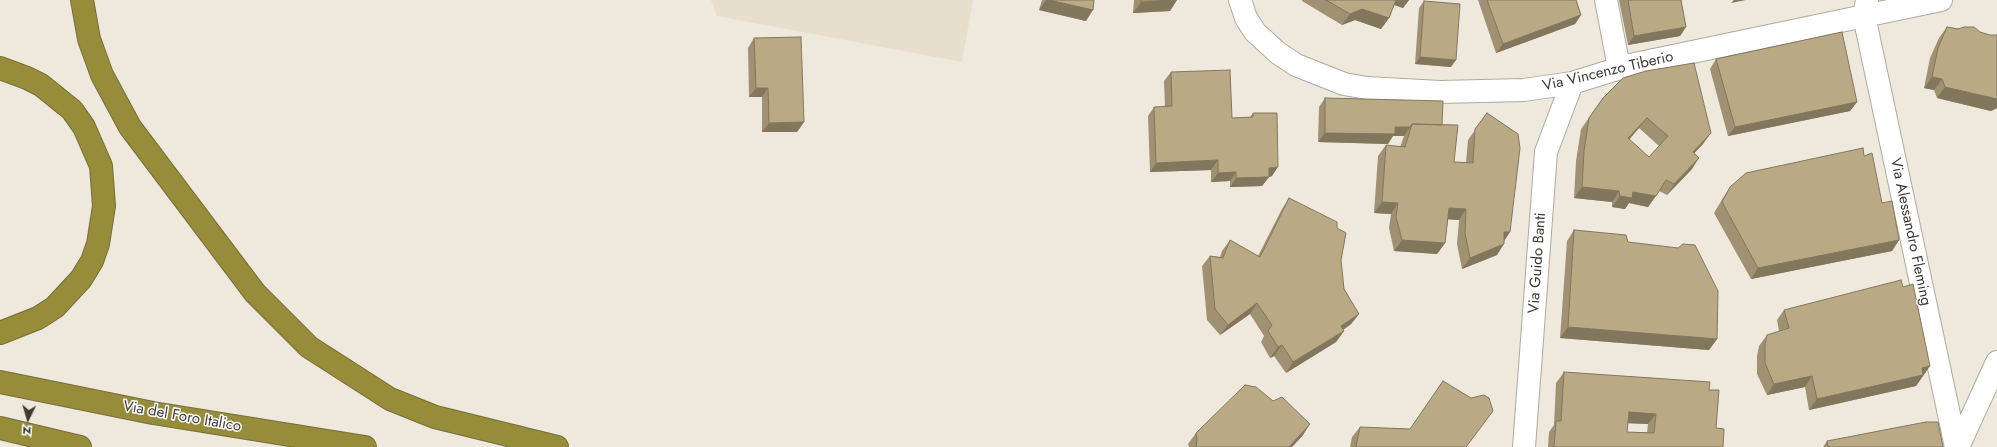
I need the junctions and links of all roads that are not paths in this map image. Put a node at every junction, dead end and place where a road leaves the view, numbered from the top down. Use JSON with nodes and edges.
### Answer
{"nodes":[{"id":1,"x":82,"y":0,"type":"edge"},
{"id":2,"x":1240,"y":0,"type":"edge"},
{"id":3,"x":1606,"y":0,"type":"edge"},
{"id":4,"x":1940,"y":0,"type":"edge"},
{"id":5,"x":1862,"y":6,"type":"edge"},
{"id":6,"x":0,"y":68,"type":"edge"},
{"id":7,"x":1619,"y":68,"type":"junction"},
{"id":8,"x":1572,"y":83,"type":"junction"},
{"id":9,"x":0,"y":334,"type":"edge"},
{"id":10,"x":1997,"y":362,"type":"edge"},
{"id":11,"x":10,"y":384,"type":"edge"},
{"id":12,"x":0,"y":428,"type":"edge"},
{"id":13,"x":80,"y":447,"type":"edge"},
{"id":14,"x":365,"y":447,"type":"edge"},
{"id":15,"x":557,"y":447,"type":"edge"},
{"id":16,"x":1524,"y":447,"type":"edge"},
{"id":17,"x":1957,"y":447,"type":"edge"}],
"edges":[{"from":1,"to":15,"type":"highway"},
{"from":2,"to":8,"type":"street","name":"Via Vincenzo Tiberio"},
{"from":3,"to":7,"type":"street"},
{"from":4,"to":5,"type":"street","name":"Via Vincenzo Tiberio"},
{"from":5,"to":7,"type":"street","name":"Via Vincenzo Tiberio"},
{"from":5,"to":17,"type":"street","name":"Via Alessandro Fleming"},
{"from":6,"to":9,"type":"highway"},
{"from":7,"to":8,"type":"street","name":"Via Vincenzo Tiberio"},
{"from":8,"to":16,"type":"street","name":"Via Guido Banti"},
{"from":10,"to":17,"type":"street"},
{"from":11,"to":14,"type":"highway","name":"Via del Foro Italico"},
{"from":12,"to":13,"type":"highway"}]}
